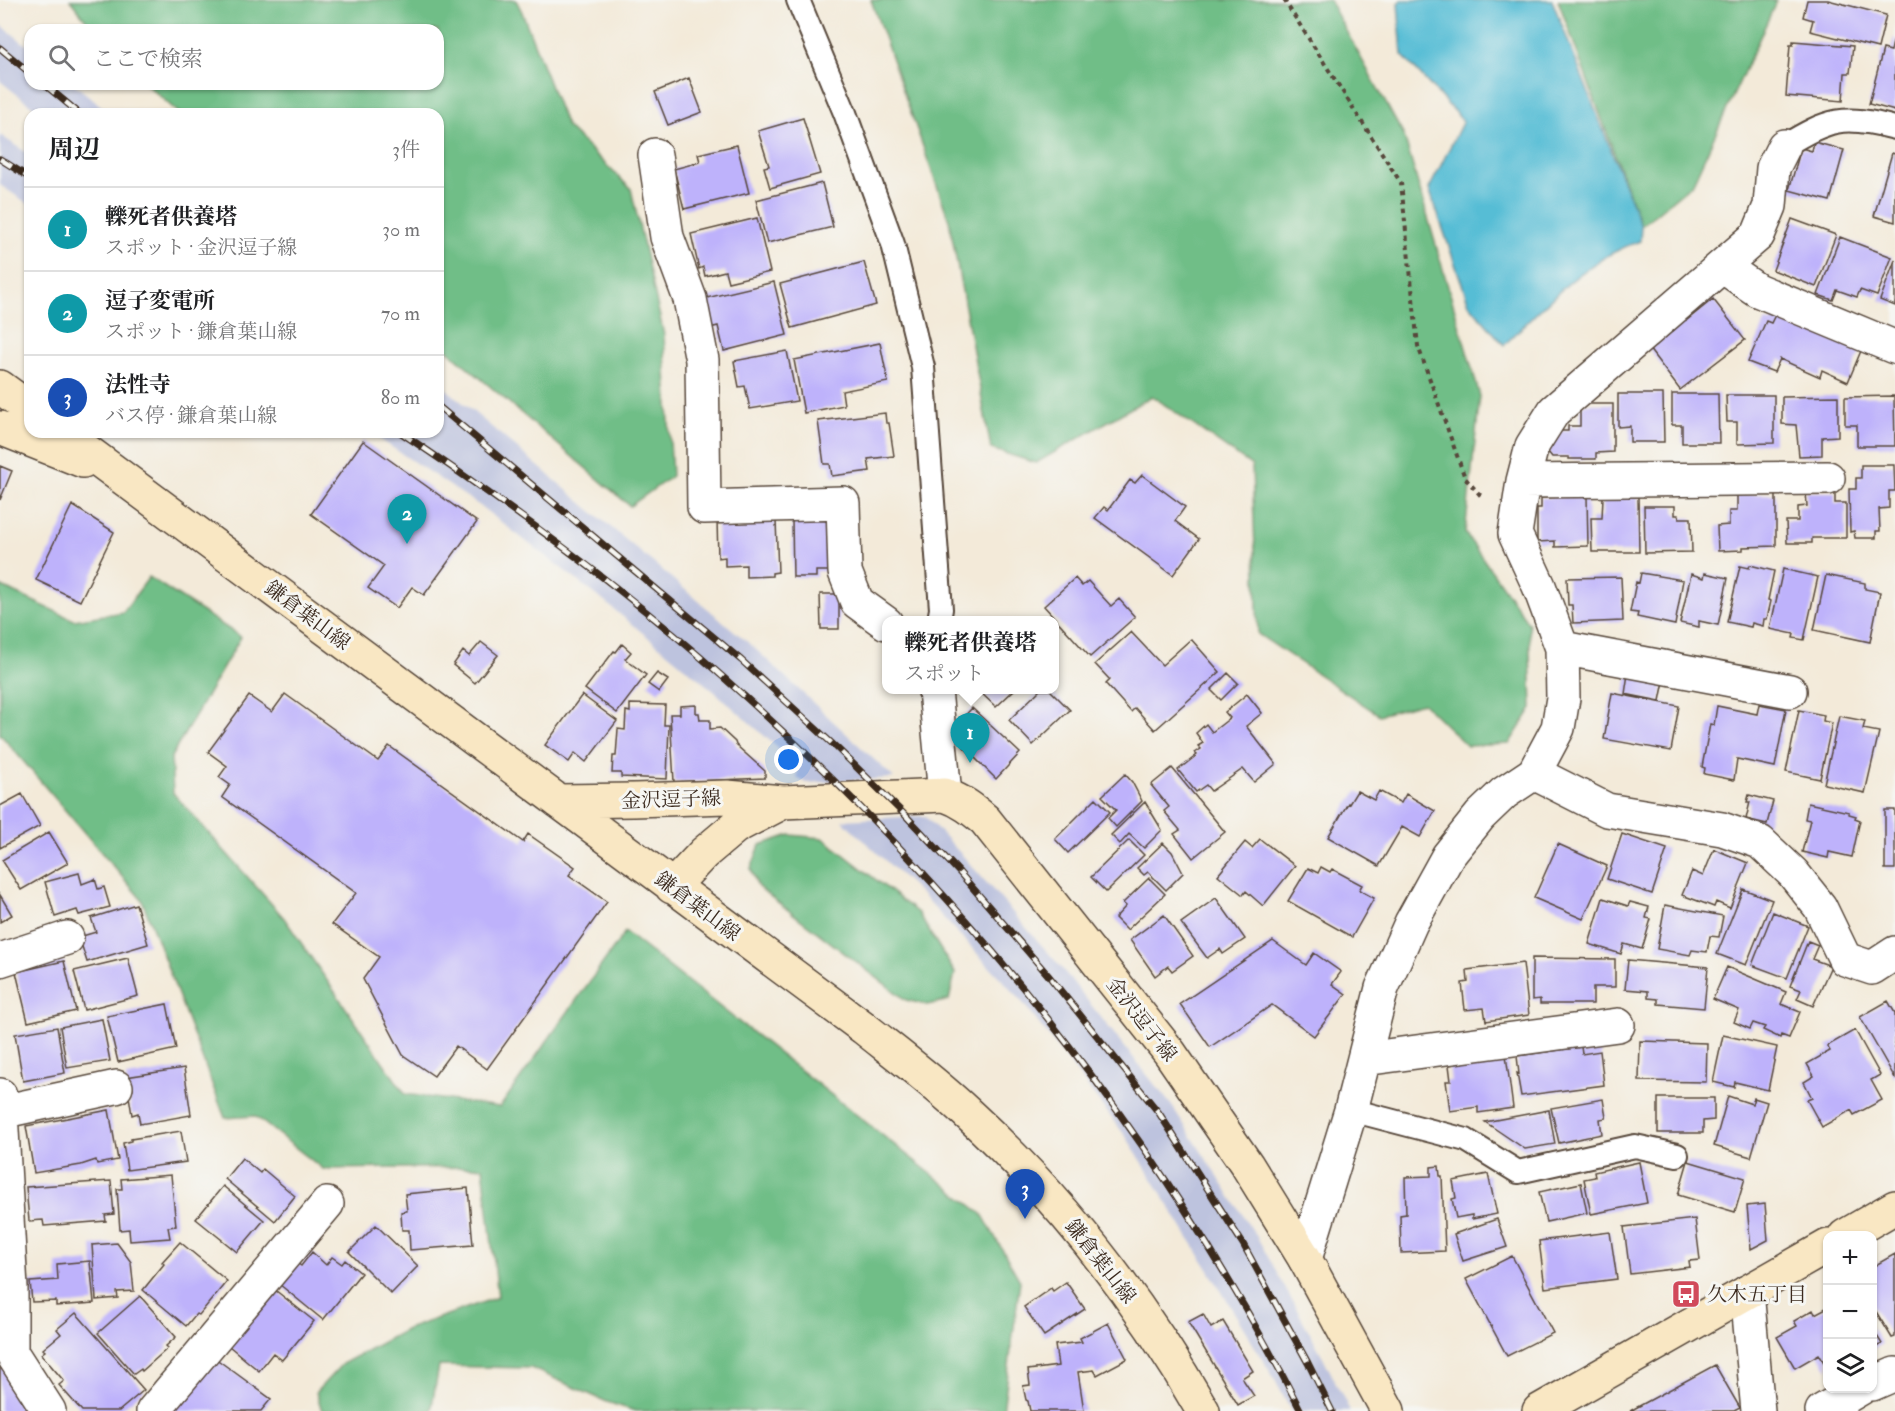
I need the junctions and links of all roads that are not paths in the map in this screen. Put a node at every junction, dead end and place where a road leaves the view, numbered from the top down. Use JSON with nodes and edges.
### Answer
{"nodes":[{"id":1,"x":798,"y":0,"type":"edge"},
{"id":2,"x":1895,"y":128,"type":"edge"},
{"id":3,"x":1784,"y":146,"type":"joint"},
{"id":4,"x":655,"y":155,"type":"dead end"},
{"id":5,"x":1722,"y":266,"type":"junction"},
{"id":6,"x":1894,"y":348,"type":"edge"},
{"id":7,"x":0,"y":387,"type":"edge"},
{"id":8,"x":24,"y":405,"type":"edge"},
{"id":9,"x":0,"y":428,"type":"edge"},
{"id":10,"x":24,"y":438,"type":"edge"},
{"id":11,"x":25,"y":438,"type":"edge"},
{"id":12,"x":69,"y":438,"type":"edge"},
{"id":13,"x":118,"y":475,"type":"junction"},
{"id":14,"x":1828,"y":478,"type":"dead end"},
{"id":15,"x":1522,"y":481,"type":"junction"},
{"id":16,"x":939,"y":616,"type":"edge"},
{"id":17,"x":882,"y":620,"type":"edge"},
{"id":18,"x":1562,"y":648,"type":"junction"},
{"id":19,"x":1790,"y":691,"type":"dead end"},
{"id":20,"x":934,"y":694,"type":"edge"},
{"id":21,"x":1534,"y":773,"type":"junction"},
{"id":22,"x":945,"y":795,"type":"junction"},
{"id":23,"x":558,"y":801,"type":"junction"},
{"id":24,"x":783,"y":802,"type":"junction"},
{"id":25,"x":672,"y":887,"type":"junction"},
{"id":26,"x":67,"y":938,"type":"dead end"},
{"id":27,"x":1895,"y":953,"type":"edge"},
{"id":28,"x":0,"y":960,"type":"edge"},
{"id":29,"x":1617,"y":1025,"type":"dead end"},
{"id":30,"x":1364,"y":1059,"type":"junction"},
{"id":31,"x":116,"y":1087,"type":"dead end"},
{"id":32,"x":1350,"y":1110,"type":"junction"},
{"id":33,"x":1,"y":1118,"type":"edge"},
{"id":34,"x":1677,"y":1155,"type":"dead end"},
{"id":35,"x":327,"y":1204,"type":"dead end"},
{"id":36,"x":1895,"y":1207,"type":"edge"},
{"id":37,"x":1854,"y":1231,"type":"edge"},
{"id":38,"x":1823,"y":1248,"type":"edge"},
{"id":39,"x":1305,"y":1260,"type":"junction"},
{"id":40,"x":1747,"y":1292,"type":"junction"},
{"id":41,"x":1895,"y":1374,"type":"edge"},
{"id":42,"x":1877,"y":1382,"type":"edge"},
{"id":43,"x":1854,"y":1393,"type":"edge"},
{"id":44,"x":49,"y":1411,"type":"edge"},
{"id":45,"x":153,"y":1411,"type":"edge"},
{"id":46,"x":1203,"y":1411,"type":"edge"},
{"id":47,"x":1388,"y":1411,"type":"edge"},
{"id":48,"x":1539,"y":1411,"type":"edge"},
{"id":49,"x":1758,"y":1411,"type":"edge"},
{"id":50,"x":1822,"y":1411,"type":"edge"}],
"edges":[{"from":1,"to":16,"type":"lane"},
{"from":2,"to":3,"type":"lane"},
{"from":3,"to":5,"type":"street"},
{"from":4,"to":17,"type":"street"},
{"from":5,"to":6,"type":"street"},
{"from":5,"to":15,"type":"street"},
{"from":7,"to":8,"type":"main road"},
{"from":9,"to":10,"type":"main road","name":"鎌倉葉山線"},
{"from":11,"to":13,"type":"main road","name":"鎌倉葉山線"},
{"from":12,"to":13,"type":"main road","name":"鎌倉葉山線"},
{"from":13,"to":23,"type":"main road","name":"鎌倉葉山線"},
{"from":14,"to":15,"type":"street"},
{"from":15,"to":18,"type":"street"},
{"from":18,"to":19,"type":"street"},
{"from":18,"to":21,"type":"street"},
{"from":20,"to":22,"type":"street"},
{"from":21,"to":27,"type":"street"},
{"from":21,"to":30,"type":"street"},
{"from":22,"to":24,"type":"main road","name":"金沢逗子線"},
{"from":22,"to":39,"type":"main road","name":"金沢逗子線"},
{"from":23,"to":24,"type":"main road","name":"金沢逗子線"},
{"from":23,"to":25,"type":"main road","name":"鎌倉葉山線"},
{"from":24,"to":25,"type":"main road","name":"金沢逗子線"},
{"from":25,"to":46,"type":"main road","name":"鎌倉葉山線"},
{"from":26,"to":28,"type":"street"},
{"from":29,"to":30,"type":"street"},
{"from":30,"to":32,"type":"street"},
{"from":31,"to":33,"type":"street"},
{"from":32,"to":34,"type":"lane"},
{"from":32,"to":39,"type":"street"},
{"from":33,"to":44,"type":"street"},
{"from":35,"to":45,"type":"street"},
{"from":36,"to":37,"type":"main road"},
{"from":38,"to":40,"type":"main road"},
{"from":39,"to":47,"type":"main road","name":"金沢逗子線"},
{"from":40,"to":48,"type":"main road"},
{"from":40,"to":49,"type":"street"},
{"from":41,"to":42,"type":"street"},
{"from":43,"to":50,"type":"street"}]}
